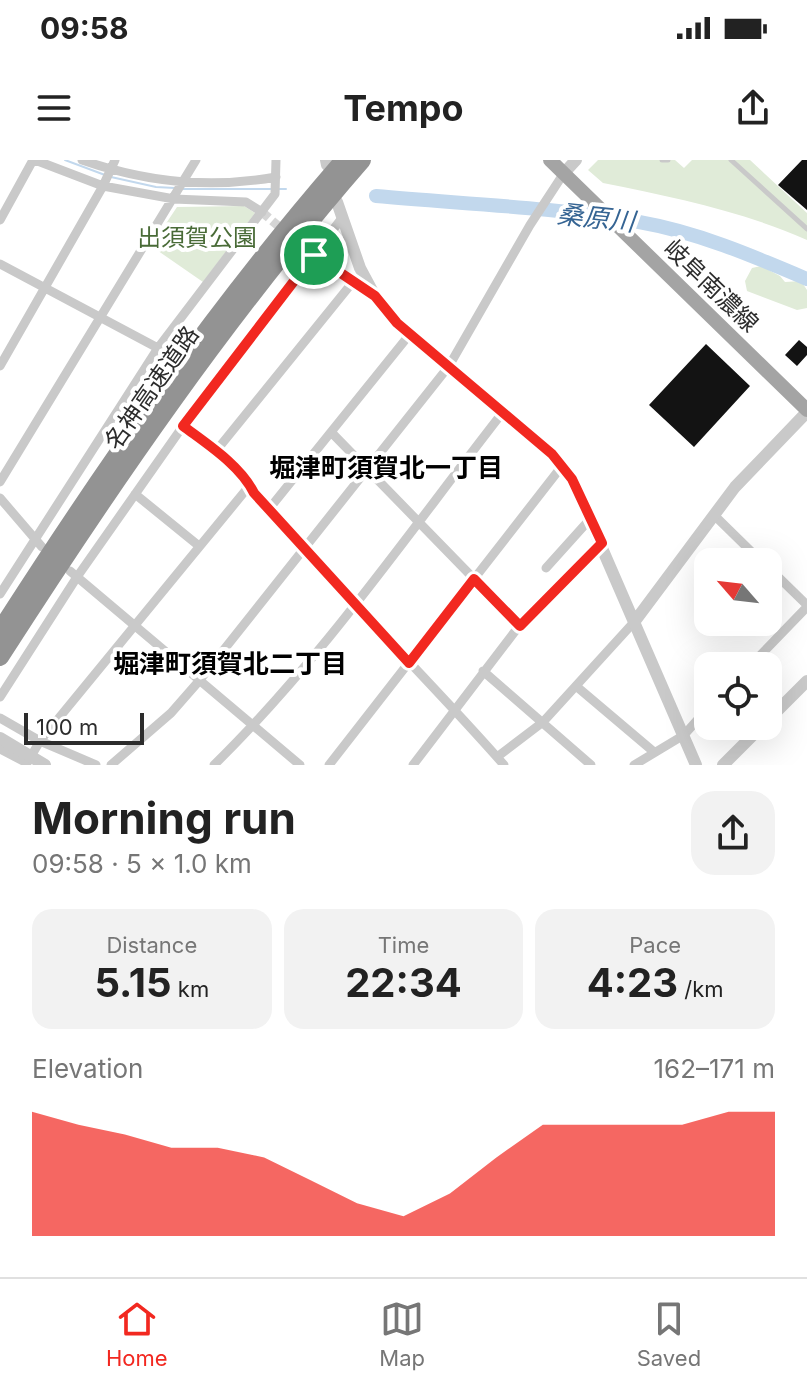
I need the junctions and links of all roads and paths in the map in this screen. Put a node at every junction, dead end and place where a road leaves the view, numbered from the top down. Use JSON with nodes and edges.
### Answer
{"nodes":[{"id":1,"x":34,"y":160,"type":"edge"},
{"id":2,"x":82,"y":160,"type":"edge"},
{"id":3,"x":196,"y":160,"type":"edge"},
{"id":4,"x":276,"y":160,"type":"edge"},
{"id":5,"x":362,"y":160,"type":"edge"},
{"id":6,"x":550,"y":160,"type":"edge"},
{"id":7,"x":576,"y":160,"type":"edge"},
{"id":8,"x":662,"y":160,"type":"edge"},
{"id":9,"x":668,"y":160,"type":"edge"},
{"id":10,"x":731,"y":160,"type":"edge"},
{"id":11,"x":332,"y":162,"type":"edge"},
{"id":12,"x":108,"y":173,"type":"edge"},
{"id":13,"x":564,"y":173,"type":"junction"},
{"id":14,"x":276,"y":179,"type":"junction"},
{"id":15,"x":179,"y":190,"type":"junction"},
{"id":16,"x":337,"y":202,"type":"dead end"},
{"id":17,"x":262,"y":212,"type":"junction"},
{"id":18,"x":342,"y":218,"type":"junction"},
{"id":19,"x":0,"y":220,"type":"edge"},
{"id":20,"x":807,"y":229,"type":"edge"},
{"id":21,"x":302,"y":247,"type":"dead end"},
{"id":22,"x":314,"y":255,"type":"junction"},
{"id":23,"x":0,"y":264,"type":"edge"},
{"id":24,"x":352,"y":283,"type":"junction"},
{"id":25,"x":45,"y":288,"type":"junction"},
{"id":26,"x":375,"y":296,"type":"junction"},
{"id":27,"x":98,"y":317,"type":"junction"},
{"id":28,"x":410,"y":334,"type":"junction"},
{"id":29,"x":158,"y":348,"type":"junction"},
{"id":30,"x":171,"y":355,"type":"dead end"},
{"id":31,"x":0,"y":366,"type":"edge"},
{"id":32,"x":449,"y":366,"type":"junction"},
{"id":33,"x":203,"y":372,"type":"dead end"},
{"id":34,"x":216,"y":381,"type":"junction"},
{"id":35,"x":807,"y":411,"type":"edge"},
{"id":36,"x":503,"y":412,"type":"junction"},
{"id":37,"x":183,"y":426,"type":"junction"},
{"id":38,"x":331,"y":432,"type":"junction"},
{"id":39,"x":216,"y":451,"type":"junction"},
{"id":40,"x":562,"y":466,"type":"junction"},
{"id":41,"x":368,"y":469,"type":"junction"},
{"id":42,"x":0,"y":482,"type":"edge"},
{"id":43,"x":250,"y":485,"type":"junction"},
{"id":44,"x":135,"y":494,"type":"junction"},
{"id":45,"x":0,"y":498,"type":"edge"},
{"id":46,"x":269,"y":509,"type":"junction"},
{"id":47,"x":715,"y":516,"type":"junction"},
{"id":48,"x":591,"y":518,"type":"junction"},
{"id":49,"x":418,"y":521,"type":"junction"},
{"id":50,"x":602,"y":543,"type":"junction"},
{"id":51,"x":38,"y":544,"type":"junction"},
{"id":52,"x":199,"y":546,"type":"junction"},
{"id":53,"x":748,"y":548,"type":"edge"},
{"id":54,"x":305,"y":550,"type":"junction"},
{"id":55,"x":546,"y":568,"type":"dead end"},
{"id":56,"x":73,"y":574,"type":"junction"},
{"id":57,"x":474,"y":579,"type":"junction"},
{"id":58,"x":782,"y":581,"type":"edge"},
{"id":59,"x":0,"y":594,"type":"edge"},
{"id":60,"x":356,"y":605,"type":"junction"},
{"id":61,"x":807,"y":606,"type":"edge"},
{"id":62,"x":635,"y":621,"type":"junction"},
{"id":63,"x":136,"y":626,"type":"junction"},
{"id":64,"x":520,"y":626,"type":"junction"},
{"id":65,"x":0,"y":631,"type":"edge"},
{"id":66,"x":763,"y":652,"type":"edge"},
{"id":67,"x":0,"y":657,"type":"edge"},
{"id":68,"x":409,"y":663,"type":"junction"},
{"id":69,"x":483,"y":671,"type":"junction"},
{"id":70,"x":199,"y":681,"type":"junction"},
{"id":71,"x":807,"y":681,"type":"edge"},
{"id":72,"x":576,"y":686,"type":"junction"},
{"id":73,"x":0,"y":697,"type":"edge"},
{"id":74,"x":782,"y":706,"type":"edge"},
{"id":75,"x":456,"y":710,"type":"junction"},
{"id":76,"x":0,"y":718,"type":"edge"},
{"id":77,"x":543,"y":722,"type":"junction"},
{"id":78,"x":694,"y":724,"type":"edge"},
{"id":79,"x":253,"y":726,"type":"junction"},
{"id":80,"x":684,"y":735,"type":"junction"},
{"id":81,"x":0,"y":738,"type":"edge"},
{"id":82,"x":748,"y":740,"type":"edge"},
{"id":83,"x":40,"y":741,"type":"junction"},
{"id":84,"x":0,"y":749,"type":"edge"},
{"id":85,"x":654,"y":752,"type":"junction"},
{"id":86,"x":28,"y":761,"type":"edge"},
{"id":87,"x":501,"y":761,"type":"edge"},
{"id":88,"x":45,"y":765,"type":"edge"},
{"id":89,"x":96,"y":765,"type":"edge"},
{"id":90,"x":111,"y":765,"type":"edge"},
{"id":91,"x":214,"y":765,"type":"edge"},
{"id":92,"x":300,"y":765,"type":"edge"},
{"id":93,"x":329,"y":765,"type":"edge"},
{"id":94,"x":413,"y":765,"type":"edge"},
{"id":95,"x":591,"y":765,"type":"edge"},
{"id":96,"x":634,"y":765,"type":"edge"},
{"id":97,"x":696,"y":765,"type":"edge"},
{"id":98,"x":723,"y":765,"type":"edge"}],
"edges":[{"from":1,"to":12,"type":"street"},
{"from":1,"to":19,"type":"street"},
{"from":2,"to":12,"type":"street"},
{"from":3,"to":15,"type":"street"},
{"from":4,"to":14,"type":"street"},
{"from":5,"to":67,"type":"highway","name":"名神高速道路"},
{"from":6,"to":13,"type":"main road","name":"岐阜南濃線"},
{"from":7,"to":13,"type":"street"},
{"from":8,"to":9,"type":"lane"},
{"from":10,"to":20,"type":"lane"},
{"from":11,"to":65,"type":"highway","name":"名神高速道路"},
{"from":12,"to":15,"type":"street"},
{"from":12,"to":15,"type":"street"},
{"from":12,"to":25,"type":"street"},
{"from":13,"to":32,"type":"street"},
{"from":13,"to":35,"type":"main road","name":"岐阜南濃線"},
{"from":14,"to":15,"type":"street"},
{"from":14,"to":17,"type":"street"},
{"from":15,"to":17,"type":"street"},
{"from":15,"to":27,"type":"street"},
{"from":16,"to":18,"type":"street"},
{"from":17,"to":29,"type":"street"},
{"from":18,"to":22,"type":"street"},
{"from":18,"to":26,"type":"street"},
{"from":21,"to":22,"type":"street"},
{"from":22,"to":24,"type":"street"},
{"from":22,"to":34,"type":"street"},
{"from":23,"to":25,"type":"street"},
{"from":24,"to":26,"type":"street"},
{"from":24,"to":39,"type":"street"},
{"from":25,"to":27,"type":"street"},
{"from":25,"to":31,"type":"street"},
{"from":26,"to":28,"type":"street"},
{"from":27,"to":29,"type":"street"},
{"from":27,"to":42,"type":"street"},
{"from":28,"to":32,"type":"street"},
{"from":28,"to":38,"type":"street"},
{"from":29,"to":30,"type":"street"},
{"from":29,"to":51,"type":"street"},
{"from":32,"to":36,"type":"street"},
{"from":32,"to":41,"type":"street"},
{"from":33,"to":34,"type":"street"},
{"from":34,"to":37,"type":"street"},
{"from":35,"to":47,"type":"street"},
{"from":36,"to":40,"type":"street"},
{"from":36,"to":49,"type":"street"},
{"from":37,"to":39,"type":"street"},
{"from":37,"to":44,"type":"street"},
{"from":38,"to":41,"type":"street"},
{"from":38,"to":46,"type":"street"},
{"from":39,"to":43,"type":"street"},
{"from":40,"to":48,"type":"street"},
{"from":40,"to":57,"type":"street"},
{"from":41,"to":49,"type":"street"},
{"from":41,"to":54,"type":"street"},
{"from":43,"to":46,"type":"street"},
{"from":43,"to":52,"type":"street"},
{"from":44,"to":52,"type":"street"},
{"from":44,"to":56,"type":"street"},
{"from":45,"to":51,"type":"street"},
{"from":46,"to":54,"type":"street"},
{"from":47,"to":53,"type":"street"},
{"from":47,"to":62,"type":"street"},
{"from":48,"to":50,"type":"street"},
{"from":48,"to":55,"type":"street"},
{"from":49,"to":57,"type":"street"},
{"from":49,"to":60,"type":"street"},
{"from":50,"to":62,"type":"street"},
{"from":50,"to":64,"type":"street"},
{"from":51,"to":59,"type":"street"},
{"from":52,"to":63,"type":"street"},
{"from":54,"to":60,"type":"street"},
{"from":54,"to":70,"type":"street"},
{"from":56,"to":63,"type":"street"},
{"from":56,"to":73,"type":"street"},
{"from":57,"to":64,"type":"street"},
{"from":57,"to":68,"type":"street"},
{"from":58,"to":61,"type":"street"},
{"from":60,"to":68,"type":"street"},
{"from":60,"to":79,"type":"street"},
{"from":61,"to":66,"type":"street"},
{"from":62,"to":72,"type":"street"},
{"from":62,"to":80,"type":"street"},
{"from":63,"to":70,"type":"street"},
{"from":63,"to":83,"type":"street"},
{"from":64,"to":69,"type":"street"},
{"from":68,"to":75,"type":"street"},
{"from":68,"to":93,"type":"street"},
{"from":69,"to":75,"type":"street"},
{"from":69,"to":77,"type":"street"},
{"from":70,"to":79,"type":"street"},
{"from":70,"to":90,"type":"street"},
{"from":71,"to":74,"type":"street"},
{"from":72,"to":77,"type":"street"},
{"from":72,"to":85,"type":"street"},
{"from":75,"to":87,"type":"street"},
{"from":75,"to":94,"type":"street"},
{"from":76,"to":83,"type":"street"},
{"from":77,"to":87,"type":"street"},
{"from":77,"to":95,"type":"street"},
{"from":78,"to":80,"type":"street"},
{"from":79,"to":91,"type":"street"},
{"from":79,"to":92,"type":"street"},
{"from":80,"to":85,"type":"street"},
{"from":80,"to":97,"type":"street"},
{"from":81,"to":86,"type":"street"},
{"from":82,"to":98,"type":"street"},
{"from":83,"to":86,"type":"street"},
{"from":83,"to":89,"type":"street"},
{"from":84,"to":86,"type":"street"},
{"from":85,"to":96,"type":"street"},
{"from":86,"to":88,"type":"street"}]}
